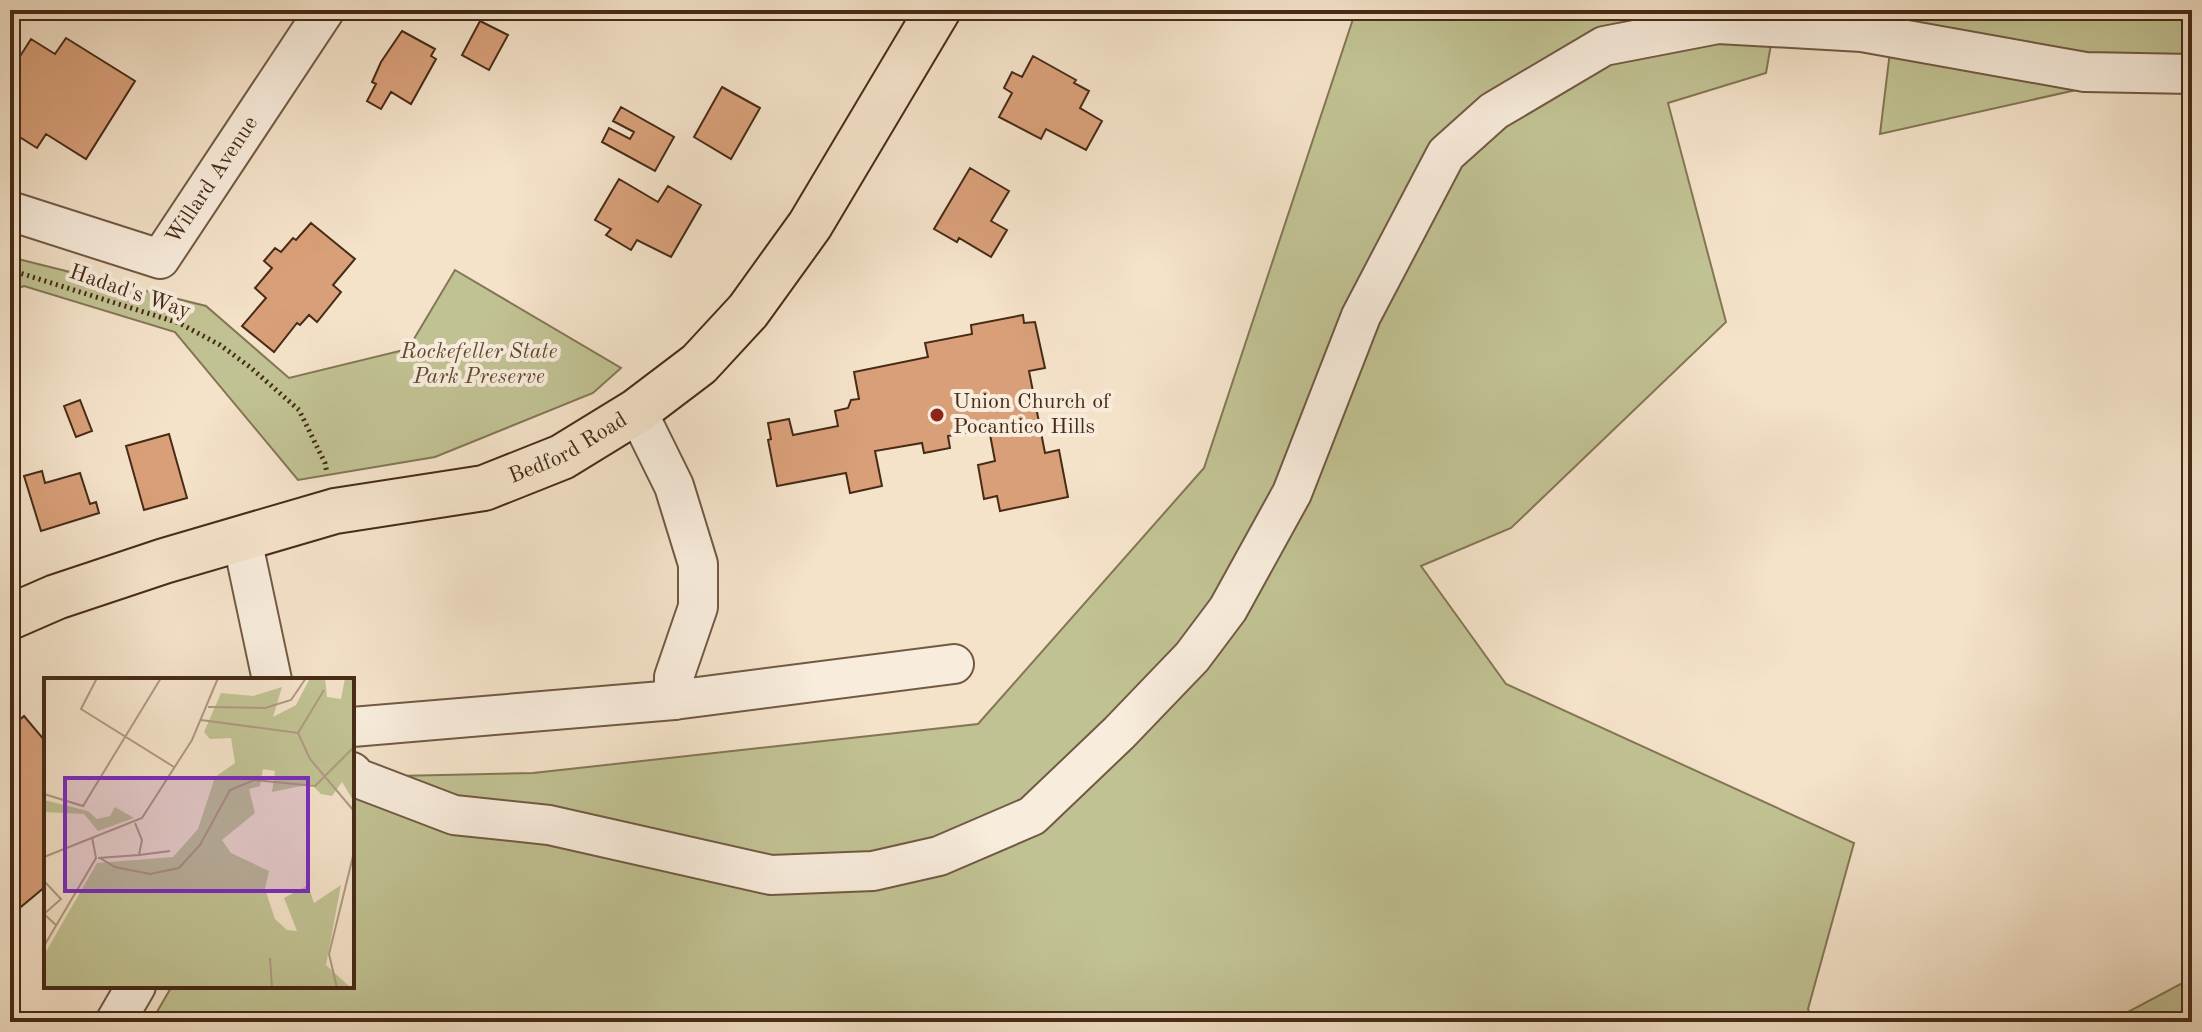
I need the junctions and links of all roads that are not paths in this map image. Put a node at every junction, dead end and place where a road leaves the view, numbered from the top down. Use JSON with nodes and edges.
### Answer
{"nodes":[{"id":1,"x":325,"y":10,"type":"edge"},
{"id":2,"x":938,"y":10,"type":"edge"},
{"id":3,"x":2192,"y":74,"type":"edge"},
{"id":4,"x":10,"y":211,"type":"edge"},
{"id":5,"x":637,"y":411,"type":"junction"},
{"id":6,"x":242,"y":539,"type":"junction"},
{"id":7,"x":10,"y":617,"type":"edge"},
{"id":8,"x":954,"y":664,"type":"dead end"},
{"id":9,"x":272,"y":678,"type":"edge"},
{"id":10,"x":674,"y":700,"type":"junction"},
{"id":11,"x":354,"y":727,"type":"edge"},
{"id":12,"x":354,"y":774,"type":"edge"},
{"id":13,"x":135,"y":988,"type":"edge"},
{"id":14,"x":115,"y":1022,"type":"edge"}],
"edges":[{"from":1,"to":4,"type":"street","name":"Willard Avenue"},
{"from":2,"to":5,"type":"main road","name":"Bedford Road"},
{"from":3,"to":12,"type":"street"},
{"from":5,"to":6,"type":"main road","name":"Bedford Road"},
{"from":5,"to":10,"type":"street"},
{"from":6,"to":7,"type":"main road","name":"Bedford Road"},
{"from":6,"to":9,"type":"street"},
{"from":8,"to":10,"type":"street"},
{"from":10,"to":11,"type":"street"},
{"from":13,"to":14,"type":"street"}]}
